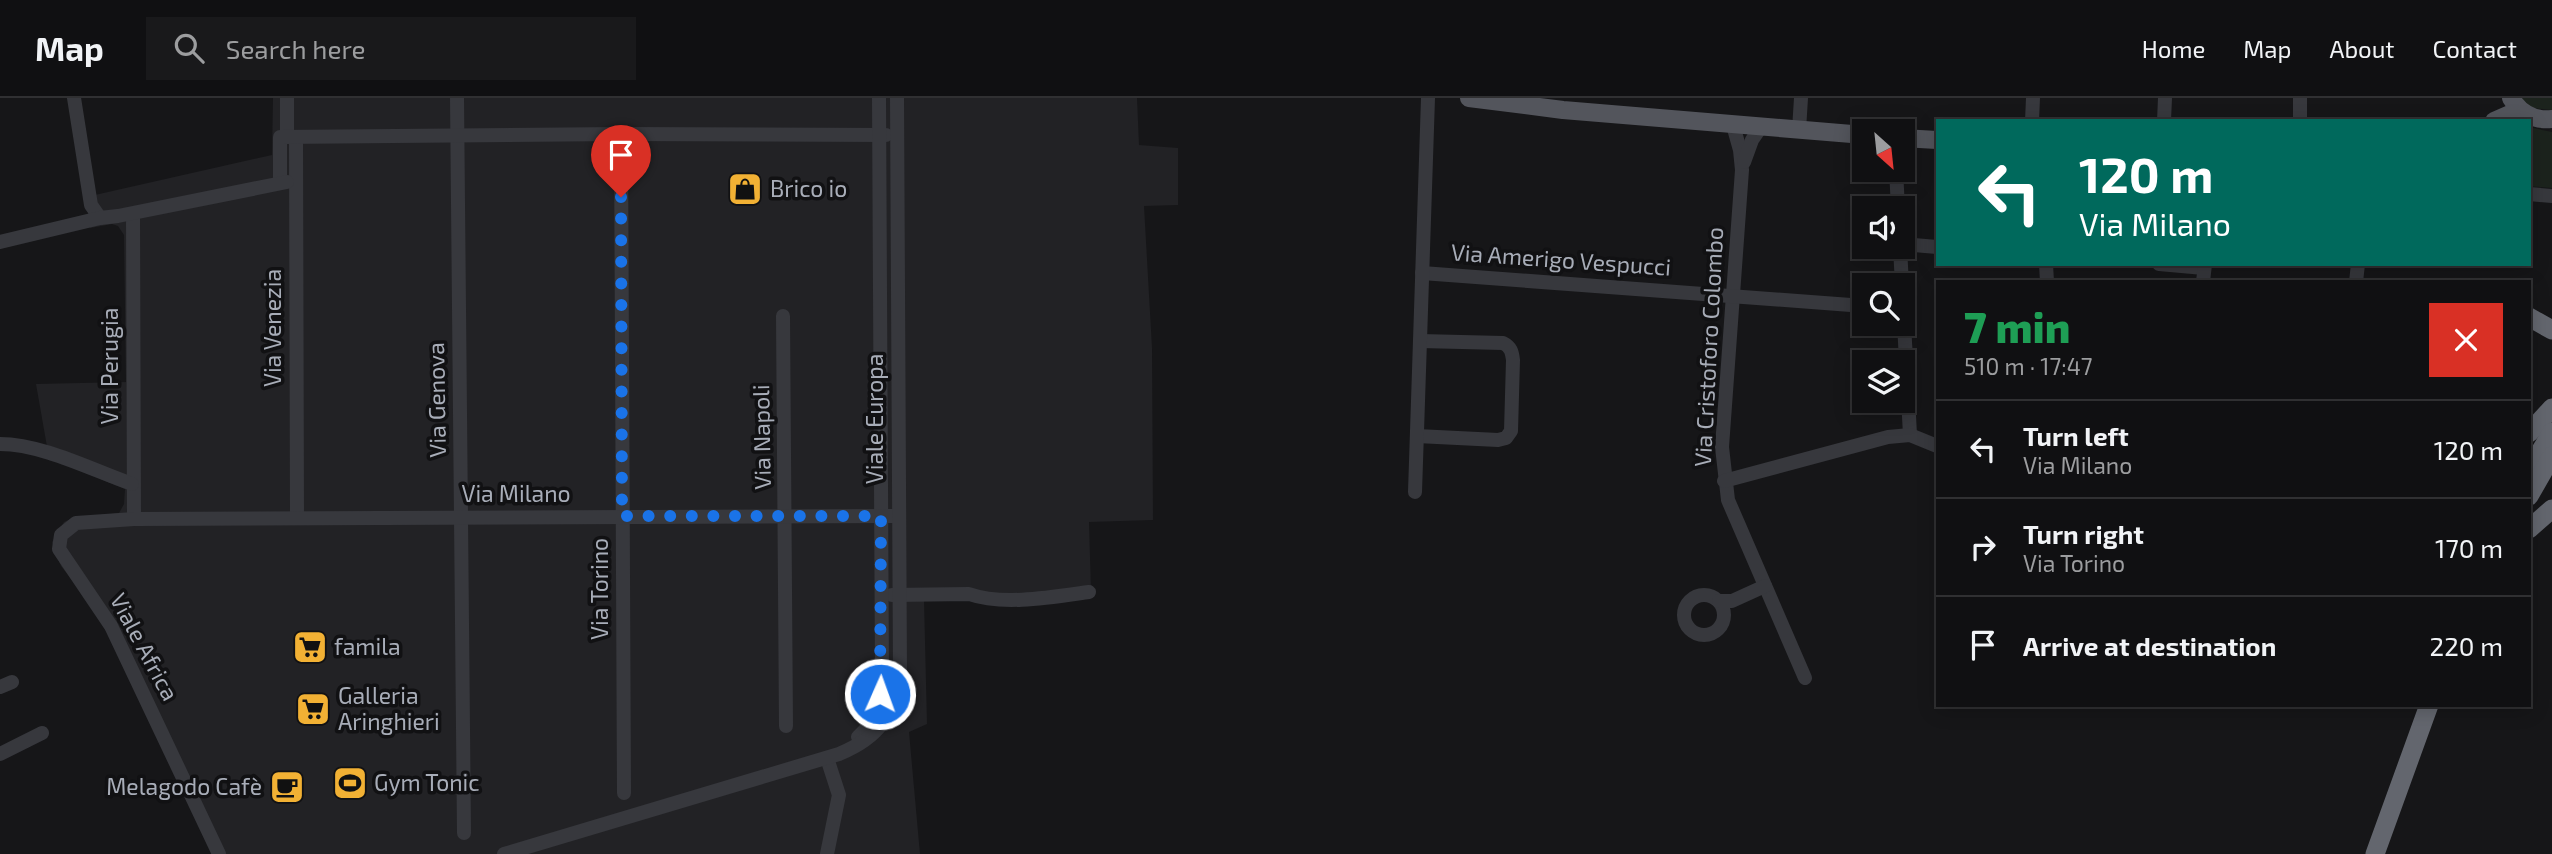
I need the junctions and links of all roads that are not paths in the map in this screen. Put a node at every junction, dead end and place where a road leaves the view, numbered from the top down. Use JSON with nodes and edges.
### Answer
{"nodes":[{"id":1,"x":74,"y":98,"type":"edge"},
{"id":2,"x":287,"y":98,"type":"edge"},
{"id":3,"x":457,"y":98,"type":"edge"},
{"id":4,"x":879,"y":98,"type":"edge"},
{"id":5,"x":897,"y":98,"type":"edge"},
{"id":6,"x":1428,"y":98,"type":"edge"},
{"id":7,"x":1469,"y":98,"type":"edge"},
{"id":8,"x":1801,"y":98,"type":"edge"},
{"id":9,"x":2033,"y":98,"type":"edge"},
{"id":10,"x":2165,"y":98,"type":"edge"},
{"id":11,"x":2301,"y":98,"type":"edge"},
{"id":12,"x":2502,"y":98,"type":"edge"},
{"id":13,"x":2511,"y":98,"type":"edge"},
{"id":14,"x":2526,"y":114,"type":"junction"},
{"id":15,"x":2032,"y":119,"type":"edge"},
{"id":16,"x":2164,"y":119,"type":"edge"},
{"id":17,"x":2300,"y":119,"type":"edge"},
{"id":18,"x":2492,"y":119,"type":"edge"},
{"id":19,"x":2496,"y":119,"type":"edge"},
{"id":20,"x":2550,"y":120,"type":"edge"},
{"id":21,"x":1733,"y":125,"type":"junction"},
{"id":22,"x":1761,"y":127,"type":"junction"},
{"id":23,"x":1798,"y":130,"type":"junction"},
{"id":24,"x":621,"y":134,"type":"junction"},
{"id":25,"x":1852,"y":134,"type":"edge"},
{"id":26,"x":458,"y":135,"type":"junction"},
{"id":27,"x":879,"y":135,"type":"junction"},
{"id":28,"x":898,"y":135,"type":"junction"},
{"id":29,"x":288,"y":137,"type":"junction"},
{"id":30,"x":1915,"y":139,"type":"edge"},
{"id":31,"x":1936,"y":140,"type":"edge"},
{"id":32,"x":1742,"y":170,"type":"junction"},
{"id":33,"x":288,"y":182,"type":"junction"},
{"id":34,"x":2531,"y":194,"type":"edge"},
{"id":35,"x":2552,"y":196,"type":"edge"},
{"id":36,"x":133,"y":214,"type":"junction"},
{"id":37,"x":100,"y":218,"type":"junction"},
{"id":38,"x":0,"y":242,"type":"edge"},
{"id":39,"x":1915,"y":246,"type":"edge"},
{"id":40,"x":1936,"y":247,"type":"edge"},
{"id":41,"x":2171,"y":266,"type":"edge"},
{"id":42,"x":2204,"y":271,"type":"edge"},
{"id":43,"x":1422,"y":272,"type":"junction"},
{"id":44,"x":1733,"y":295,"type":"junction"},
{"id":45,"x":1852,"y":305,"type":"edge"},
{"id":46,"x":783,"y":316,"type":"dead end"},
{"id":47,"x":2531,"y":318,"type":"edge"},
{"id":48,"x":2552,"y":330,"type":"edge"},
{"id":49,"x":1905,"y":336,"type":"edge"},
{"id":50,"x":1420,"y":341,"type":"junction"},
{"id":51,"x":2552,"y":408,"type":"edge"},
{"id":52,"x":2531,"y":431,"type":"edge"},
{"id":53,"x":2552,"y":432,"type":"edge"},
{"id":54,"x":1910,"y":435,"type":"junction"},
{"id":55,"x":1417,"y":436,"type":"junction"},
{"id":56,"x":0,"y":444,"type":"edge"},
{"id":57,"x":1936,"y":446,"type":"edge"},
{"id":58,"x":2539,"y":465,"type":"edge"},
{"id":59,"x":1724,"y":481,"type":"junction"},
{"id":60,"x":132,"y":484,"type":"junction"},
{"id":61,"x":2531,"y":490,"type":"edge"},
{"id":62,"x":1415,"y":492,"type":"dead end"},
{"id":63,"x":2552,"y":509,"type":"edge"},
{"id":64,"x":622,"y":516,"type":"junction"},
{"id":65,"x":785,"y":516,"type":"junction"},
{"id":66,"x":881,"y":516,"type":"junction"},
{"id":67,"x":898,"y":516,"type":"junction"},
{"id":68,"x":461,"y":517,"type":"junction"},
{"id":69,"x":297,"y":518,"type":"junction"},
{"id":70,"x":134,"y":519,"type":"junction"},
{"id":71,"x":2531,"y":527,"type":"edge"},
{"id":72,"x":1765,"y":586,"type":"junction"},
{"id":73,"x":1089,"y":592,"type":"dead end"},
{"id":74,"x":882,"y":595,"type":"junction"},
{"id":75,"x":899,"y":595,"type":"junction"},
{"id":76,"x":1725,"y":605,"type":"dead end"},
{"id":77,"x":1805,"y":678,"type":"dead end"},
{"id":78,"x":2415,"y":707,"type":"edge"},
{"id":79,"x":2428,"y":707,"type":"edge"},
{"id":80,"x":786,"y":726,"type":"dead end"},
{"id":81,"x":42,"y":733,"type":"dead end"},
{"id":82,"x":0,"y":754,"type":"edge"},
{"id":83,"x":833,"y":756,"type":"junction"},
{"id":84,"x":624,"y":793,"type":"dead end"},
{"id":85,"x":464,"y":833,"type":"dead end"},
{"id":86,"x":219,"y":854,"type":"edge"},
{"id":87,"x":504,"y":854,"type":"edge"},
{"id":88,"x":827,"y":854,"type":"edge"},
{"id":89,"x":2362,"y":854,"type":"edge"},
{"id":90,"x":2375,"y":854,"type":"edge"}],
"edges":[{"from":1,"to":37,"type":"street"},
{"from":2,"to":29,"type":"street","name":"Via Venezia"},
{"from":3,"to":26,"type":"street","name":"Via Genova"},
{"from":4,"to":27,"type":"street","name":"Viale Europa"},
{"from":5,"to":28,"type":"street","name":"Viale Europa"},
{"from":6,"to":43,"type":"street"},
{"from":7,"to":21,"type":"main road"},
{"from":8,"to":23,"type":"street"},
{"from":9,"to":15,"type":"street"},
{"from":10,"to":16,"type":"street"},
{"from":11,"to":17,"type":"street"},
{"from":12,"to":18,"type":"main road"},
{"from":13,"to":14,"type":"main road"},
{"from":14,"to":19,"type":"main road"},
{"from":14,"to":20,"type":"main road"},
{"from":21,"to":22,"type":"main road"},
{"from":21,"to":32,"type":"street","name":"Via Cristoforo Colombo"},
{"from":22,"to":23,"type":"main road"},
{"from":22,"to":32,"type":"street","name":"Via Cristoforo Colombo"},
{"from":23,"to":25,"type":"main road"},
{"from":24,"to":26,"type":"street"},
{"from":24,"to":27,"type":"street"},
{"from":24,"to":64,"type":"street","name":"Via Torino"},
{"from":26,"to":29,"type":"street"},
{"from":26,"to":68,"type":"street","name":"Via Genova"},
{"from":27,"to":28,"type":"street"},
{"from":27,"to":66,"type":"street","name":"Viale Europa"},
{"from":28,"to":67,"type":"street","name":"Viale Europa"},
{"from":29,"to":33,"type":"street","name":"Via Venezia"},
{"from":30,"to":31,"type":"main road"},
{"from":32,"to":44,"type":"street","name":"Via Cristoforo Colombo"},
{"from":33,"to":36,"type":"street"},
{"from":33,"to":69,"type":"street","name":"Via Venezia"},
{"from":34,"to":35,"type":"street"},
{"from":36,"to":37,"type":"street"},
{"from":36,"to":60,"type":"street","name":"Via Perugia"},
{"from":37,"to":38,"type":"street"},
{"from":39,"to":40,"type":"street"},
{"from":41,"to":42,"type":"street"},
{"from":43,"to":44,"type":"street","name":"Via Amerigo Vespucci"},
{"from":43,"to":50,"type":"street"},
{"from":44,"to":45,"type":"street","name":"Via Amerigo Vespucci"},
{"from":44,"to":59,"type":"street","name":"Via Cristoforo Colombo"},
{"from":46,"to":65,"type":"street","name":"Via Napoli"},
{"from":47,"to":48,"type":"highway"},
{"from":49,"to":54,"type":"street"},
{"from":50,"to":55,"type":"street"},
{"from":50,"to":55,"type":"street"},
{"from":51,"to":52,"type":"highway"},
{"from":53,"to":58,"type":"highway"},
{"from":54,"to":57,"type":"street"},
{"from":54,"to":59,"type":"street"},
{"from":55,"to":62,"type":"street"},
{"from":56,"to":60,"type":"street"},
{"from":58,"to":61,"type":"highway"},
{"from":59,"to":72,"type":"street","name":"Via Cristoforo Colombo"},
{"from":60,"to":70,"type":"street","name":"Via Perugia"},
{"from":63,"to":71,"type":"highway"},
{"from":64,"to":65,"type":"street","name":"Via Milano"},
{"from":64,"to":68,"type":"street","name":"Via Milano"},
{"from":64,"to":84,"type":"street","name":"Via Torino"},
{"from":65,"to":66,"type":"street","name":"Via Milano"},
{"from":65,"to":80,"type":"street","name":"Via Napoli"},
{"from":66,"to":67,"type":"street","name":"Via Milano"},
{"from":66,"to":74,"type":"street","name":"Viale Europa"},
{"from":67,"to":75,"type":"street","name":"Viale Europa"},
{"from":68,"to":69,"type":"street","name":"Via Milano"},
{"from":68,"to":85,"type":"street","name":"Via Genova"},
{"from":69,"to":70,"type":"street","name":"Via Milano"},
{"from":70,"to":86,"type":"street","name":"Viale Africa"},
{"from":72,"to":76,"type":"street"},
{"from":72,"to":77,"type":"street","name":"Via Cristoforo Colombo"},
{"from":73,"to":75,"type":"street"},
{"from":74,"to":75,"type":"street"},
{"from":74,"to":83,"type":"street","name":"Viale Europa"},
{"from":75,"to":83,"type":"street","name":"Viale Europa"},
{"from":78,"to":89,"type":"highway"},
{"from":79,"to":90,"type":"highway"},
{"from":81,"to":82,"type":"street"},
{"from":83,"to":87,"type":"street","name":"Viale Europa"},
{"from":83,"to":88,"type":"street"}]}
